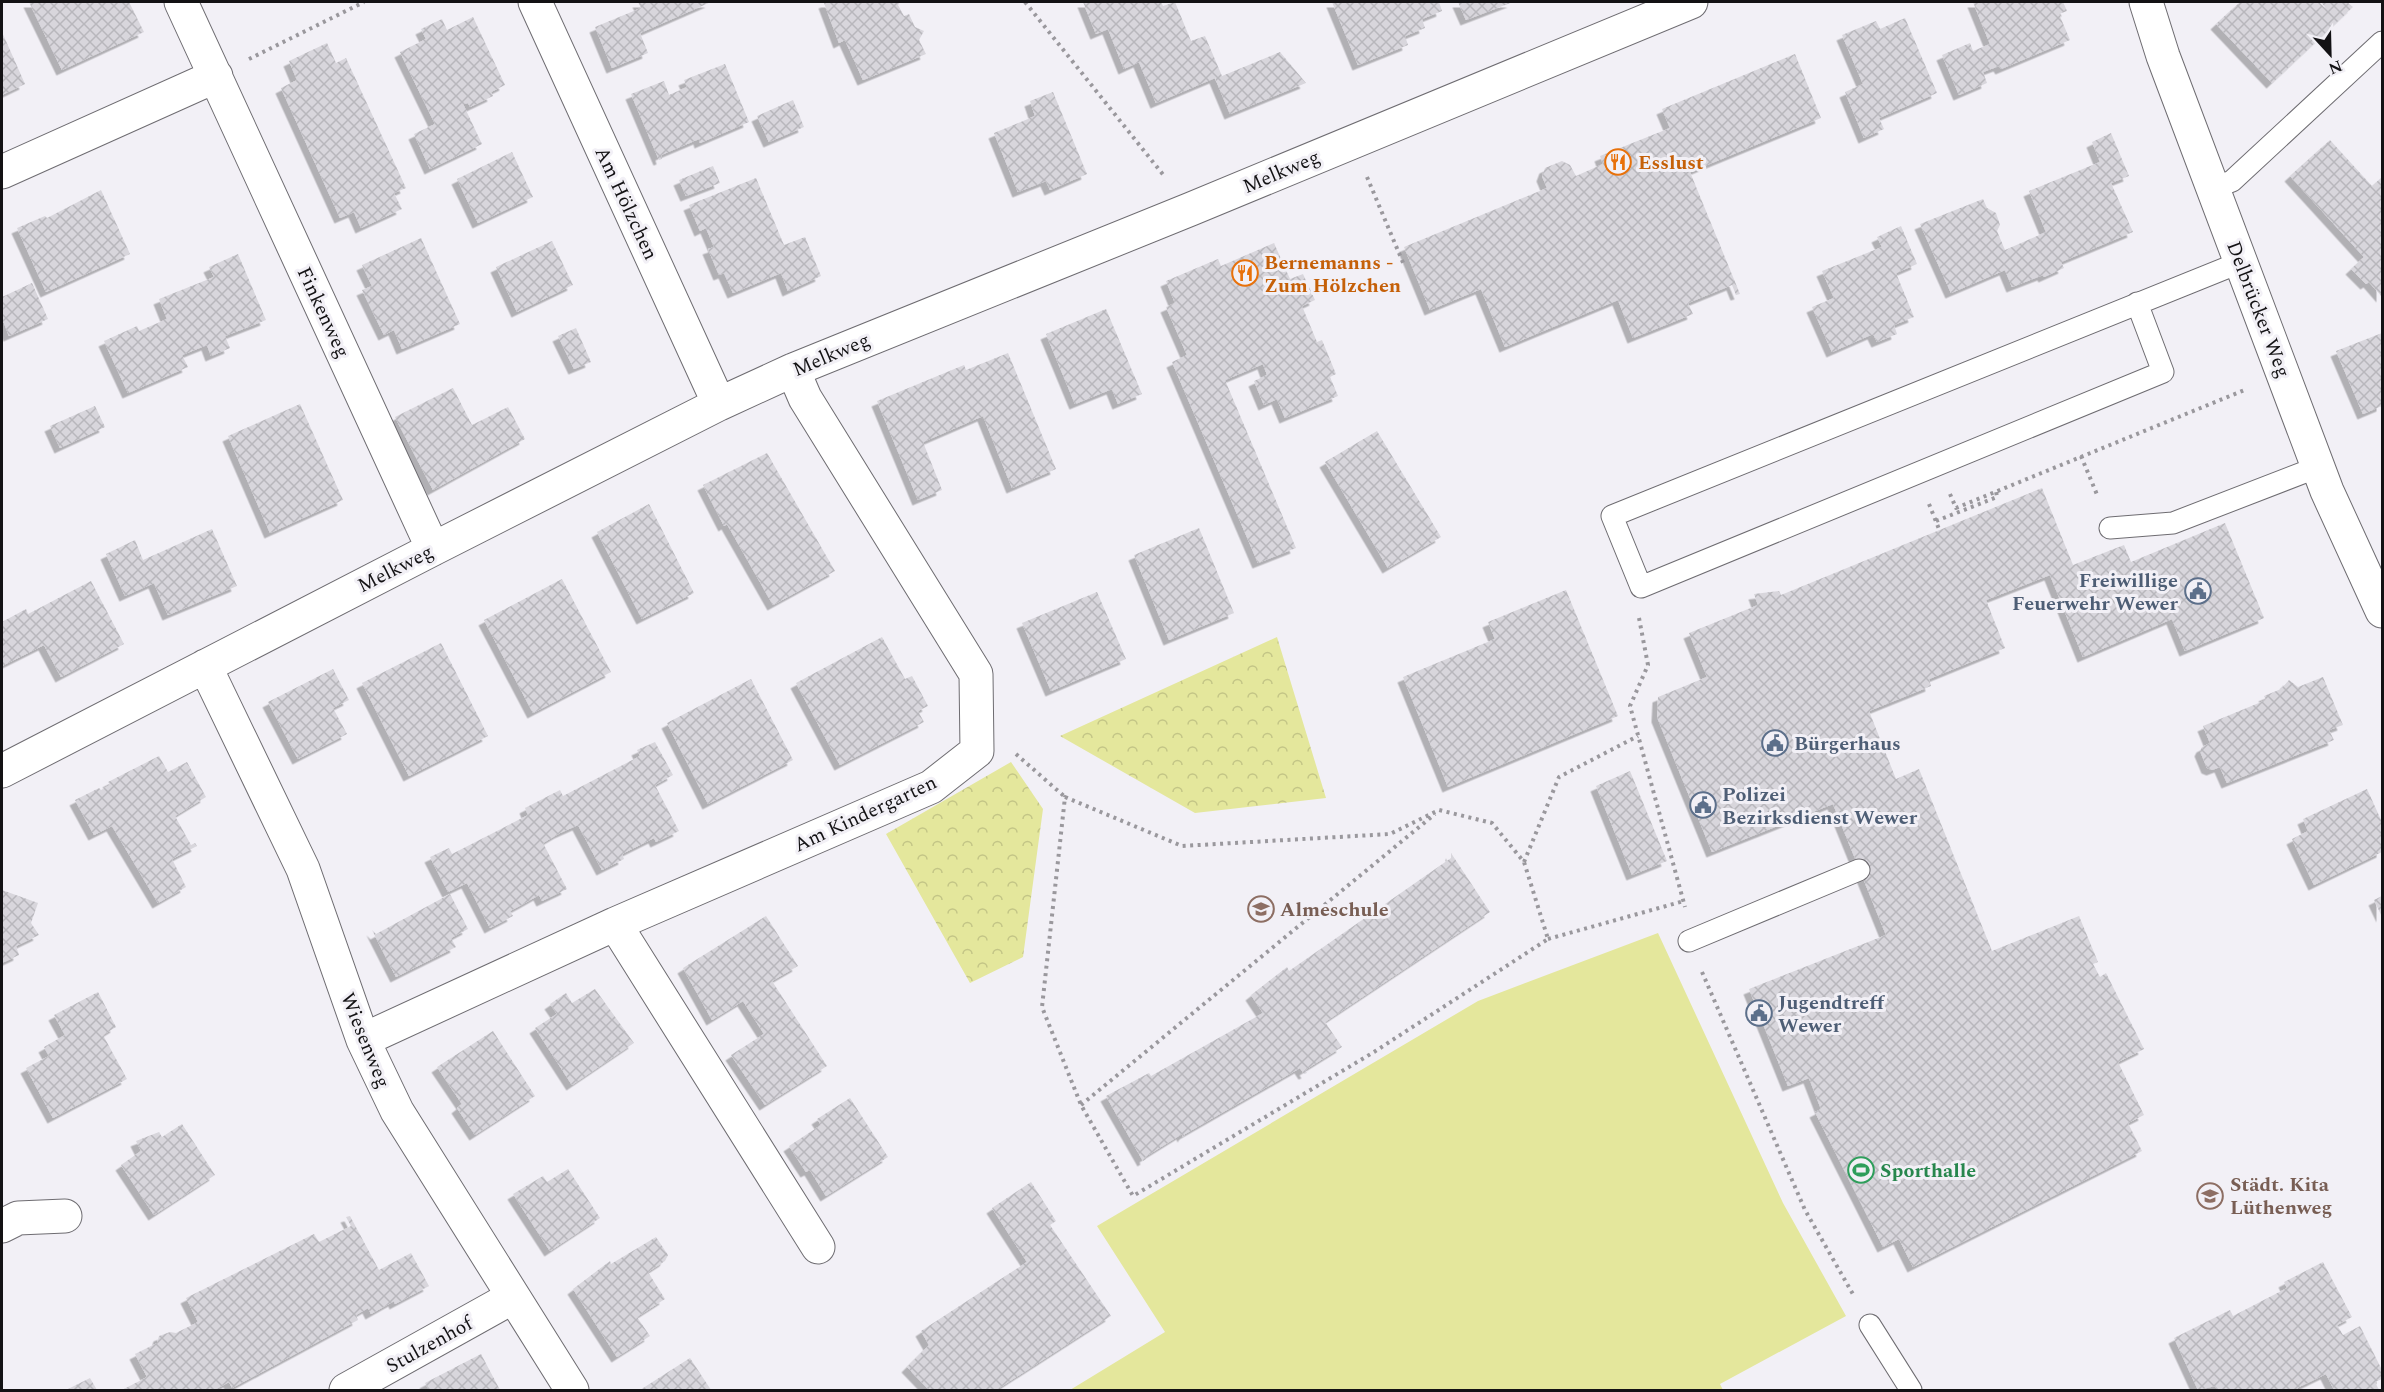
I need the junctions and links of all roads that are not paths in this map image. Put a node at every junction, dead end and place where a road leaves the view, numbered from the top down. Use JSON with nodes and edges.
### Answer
{"nodes":[{"id":1,"x":181,"y":2,"type":"edge"},
{"id":2,"x":535,"y":2,"type":"edge"},
{"id":3,"x":1691,"y":2,"type":"edge"},
{"id":4,"x":2146,"y":2,"type":"edge"},
{"id":5,"x":2382,"y":42,"type":"edge"},
{"id":6,"x":216,"y":76,"type":"junction"},
{"id":7,"x":2,"y":172,"type":"edge"},
{"id":8,"x":2214,"y":188,"type":"junction"},
{"id":9,"x":2241,"y":262,"type":"junction"},
{"id":10,"x":2137,"y":303,"type":"junction"},
{"id":11,"x":793,"y":370,"type":"junction"},
{"id":12,"x":719,"y":404,"type":"junction"},
{"id":13,"x":2318,"y":467,"type":"junction"},
{"id":14,"x":2110,"y":528,"type":"road end"},
{"id":15,"x":433,"y":549,"type":"junction"},
{"id":16,"x":2382,"y":611,"type":"edge"},
{"id":17,"x":205,"y":666,"type":"junction"},
{"id":18,"x":2,"y":771,"type":"edge"},
{"id":19,"x":1859,"y":870,"type":"dead end"},
{"id":20,"x":615,"y":924,"type":"junction"},
{"id":21,"x":1689,"y":941,"type":"road end"},
{"id":22,"x":363,"y":1040,"type":"junction"},
{"id":23,"x":64,"y":1216,"type":"dead end"},
{"id":24,"x":2,"y":1226,"type":"edge"},
{"id":25,"x":818,"y":1247,"type":"dead end"},
{"id":26,"x":513,"y":1297,"type":"junction"},
{"id":27,"x":1870,"y":1325,"type":"road end"},
{"id":28,"x":346,"y":1390,"type":"edge"},
{"id":29,"x":572,"y":1390,"type":"edge"},
{"id":30,"x":1911,"y":1390,"type":"edge"}],
"edges":[{"from":1,"to":6,"type":"street","name":"Finkenweg"},
{"from":2,"to":12,"type":"street","name":"Am Hölzchen"},
{"from":3,"to":11,"type":"street","name":"Melkweg"},
{"from":4,"to":8,"type":"street","name":"Delbrücker Weg"},
{"from":5,"to":8,"type":"lane"},
{"from":6,"to":7,"type":"street"},
{"from":6,"to":15,"type":"street","name":"Finkenweg"},
{"from":8,"to":9,"type":"street","name":"Delbrücker Weg"},
{"from":9,"to":10,"type":"lane"},
{"from":9,"to":13,"type":"street","name":"Delbrücker Weg"},
{"from":10,"to":10,"type":"lane"},
{"from":11,"to":12,"type":"street","name":"Melkweg"},
{"from":11,"to":20,"type":"street","name":"Am Kindergarten"},
{"from":12,"to":15,"type":"street","name":"Melkweg"},
{"from":13,"to":14,"type":"lane"},
{"from":13,"to":16,"type":"street","name":"Delbrücker Weg"},
{"from":15,"to":17,"type":"street","name":"Melkweg"},
{"from":17,"to":18,"type":"street","name":"Melkweg"},
{"from":17,"to":22,"type":"street","name":"Wiesenweg"},
{"from":19,"to":21,"type":"lane"},
{"from":20,"to":22,"type":"street","name":"Am Kindergarten"},
{"from":20,"to":25,"type":"street"},
{"from":22,"to":26,"type":"street","name":"Wiesenweg"},
{"from":23,"to":24,"type":"street"},
{"from":26,"to":28,"type":"street","name":"Stulzenhof"},
{"from":26,"to":29,"type":"street","name":"Wiesenweg"},
{"from":27,"to":30,"type":"lane"}]}
